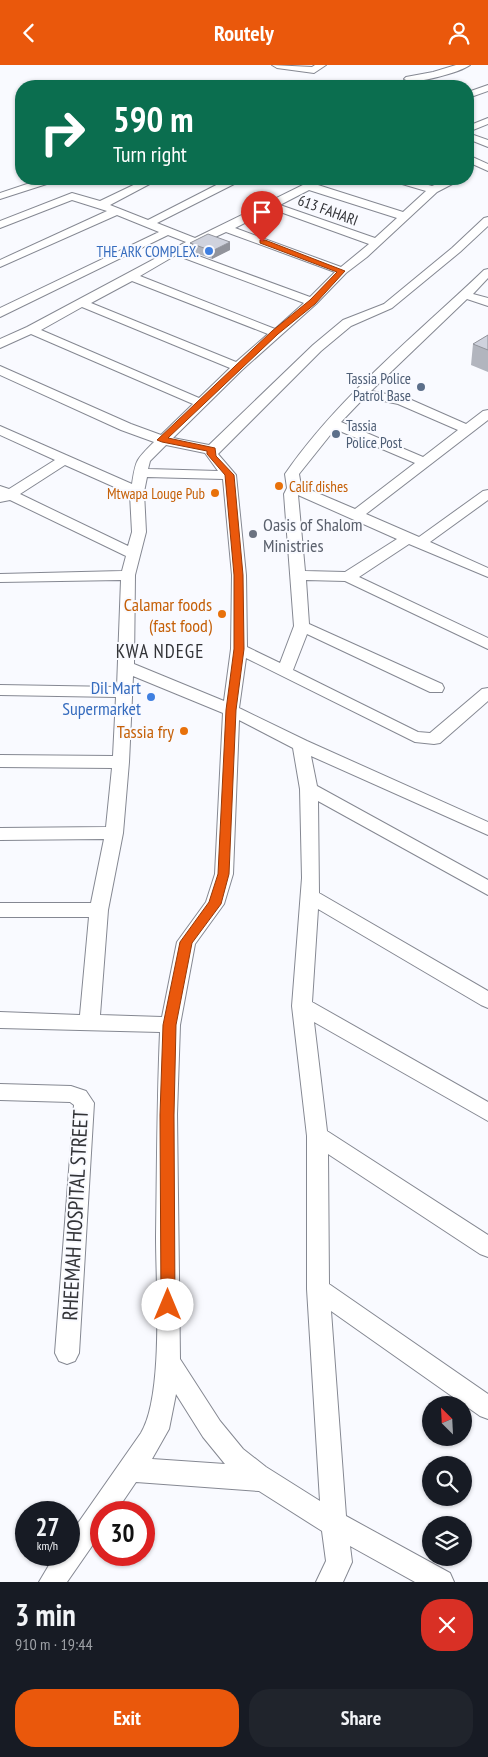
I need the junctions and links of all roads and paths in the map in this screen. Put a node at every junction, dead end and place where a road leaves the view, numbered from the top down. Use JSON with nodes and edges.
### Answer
{"nodes":[{"id":1,"x":277,"y":65,"type":"edge"},
{"id":2,"x":321,"y":65,"type":"edge"},
{"id":3,"x":465,"y":65,"type":"edge"},
{"id":4,"x":408,"y":75,"type":"edge"},
{"id":5,"x":488,"y":88,"type":"edge"},
{"id":6,"x":474,"y":93,"type":"edge"},
{"id":7,"x":488,"y":121,"type":"edge"},
{"id":8,"x":474,"y":127,"type":"edge"},
{"id":9,"x":474,"y":139,"type":"edge"},
{"id":10,"x":488,"y":145,"type":"edge"},
{"id":11,"x":474,"y":161,"type":"edge"},
{"id":12,"x":488,"y":168,"type":"edge"},
{"id":13,"x":474,"y":173,"type":"edge"},
{"id":14,"x":34,"y":185,"type":"edge"},
{"id":15,"x":45,"y":185,"type":"edge"},
{"id":16,"x":142,"y":185,"type":"edge"},
{"id":17,"x":224,"y":185,"type":"edge"},
{"id":18,"x":416,"y":185,"type":"edge"},
{"id":19,"x":444,"y":185,"type":"edge"},
{"id":20,"x":309,"y":186,"type":"joint"},
{"id":21,"x":433,"y":190,"type":"junction"},
{"id":22,"x":0,"y":196,"type":"edge"},
{"id":23,"x":72,"y":196,"type":"junction"},
{"id":24,"x":101,"y":205,"type":"junction"},
{"id":25,"x":271,"y":205,"type":"junction"},
{"id":26,"x":117,"y":211,"type":"junction"},
{"id":27,"x":403,"y":216,"type":"junction"},
{"id":28,"x":488,"y":220,"type":"edge"},
{"id":29,"x":149,"y":223,"type":"junction"},
{"id":30,"x":0,"y":225,"type":"edge"},
{"id":31,"x":226,"y":228,"type":"junction"},
{"id":32,"x":169,"y":231,"type":"junction"},
{"id":33,"x":195,"y":242,"type":"junction"},
{"id":34,"x":375,"y":242,"type":"junction"},
{"id":35,"x":175,"y":251,"type":"junction"},
{"id":36,"x":0,"y":265,"type":"edge"},
{"id":37,"x":342,"y":271,"type":"junction"},
{"id":38,"x":488,"y":272,"type":"edge"},
{"id":39,"x":131,"y":277,"type":"junction"},
{"id":40,"x":465,"y":295,"type":"junction"},
{"id":41,"x":312,"y":302,"type":"junction"},
{"id":42,"x":488,"y":302,"type":"edge"},
{"id":43,"x":82,"y":303,"type":"junction"},
{"id":44,"x":0,"y":313,"type":"edge"},
{"id":45,"x":31,"y":330,"type":"junction"},
{"id":46,"x":275,"y":333,"type":"junction"},
{"id":47,"x":0,"y":344,"type":"edge"},
{"id":48,"x":238,"y":367,"type":"junction"},
{"id":49,"x":0,"y":370,"type":"edge"},
{"id":50,"x":364,"y":393,"type":"junction"},
{"id":51,"x":201,"y":403,"type":"junction"},
{"id":52,"x":488,"y":414,"type":"edge"},
{"id":53,"x":334,"y":424,"type":"junction"},
{"id":54,"x":468,"y":429,"type":"junction"},
{"id":55,"x":0,"y":430,"type":"edge"},
{"id":56,"x":162,"y":440,"type":"junction"},
{"id":57,"x":212,"y":450,"type":"junction"},
{"id":58,"x":65,"y":459,"type":"junction"},
{"id":59,"x":424,"y":462,"type":"junction"},
{"id":60,"x":139,"y":473,"type":"junction"},
{"id":61,"x":229,"y":475,"type":"junction"},
{"id":62,"x":294,"y":488,"type":"junction"},
{"id":63,"x":137,"y":492,"type":"junction"},
{"id":64,"x":488,"y":494,"type":"edge"},
{"id":65,"x":3,"y":495,"type":"edge"},
{"id":66,"x":356,"y":515,"type":"junction"},
{"id":67,"x":414,"y":541,"type":"junction"},
{"id":68,"x":133,"y":554,"type":"junction"},
{"id":69,"x":0,"y":565,"type":"edge"},
{"id":70,"x":488,"y":573,"type":"edge"},
{"id":71,"x":128,"y":575,"type":"junction"},
{"id":72,"x":299,"y":575,"type":"junction"},
{"id":73,"x":348,"y":577,"type":"junction"},
{"id":74,"x":0,"y":578,"type":"edge"},
{"id":75,"x":23,"y":578,"type":"junction"},
{"id":76,"x":302,"y":626,"type":"junction"},
{"id":77,"x":488,"y":644,"type":"edge"},
{"id":78,"x":239,"y":649,"type":"junction"},
{"id":79,"x":126,"y":667,"type":"junction"},
{"id":80,"x":284,"y":672,"type":"junction"},
{"id":81,"x":436,"y":688,"type":"dead end"},
{"id":82,"x":0,"y":690,"type":"edge"},
{"id":83,"x":126,"y":692,"type":"junction"},
{"id":84,"x":488,"y":693,"type":"edge"},
{"id":85,"x":231,"y":710,"type":"junction"},
{"id":86,"x":301,"y":745,"type":"junction"},
{"id":87,"x":0,"y":761,"type":"edge"},
{"id":88,"x":121,"y":762,"type":"junction"},
{"id":89,"x":309,"y":789,"type":"junction"},
{"id":90,"x":488,"y":829,"type":"edge"},
{"id":91,"x":0,"y":833,"type":"edge"},
{"id":92,"x":114,"y":833,"type":"junction"},
{"id":93,"x":488,"y":888,"type":"edge"},
{"id":94,"x":310,"y":896,"type":"junction"},
{"id":95,"x":0,"y":910,"type":"edge"},
{"id":96,"x":99,"y":910,"type":"junction"},
{"id":97,"x":488,"y":1000,"type":"edge"},
{"id":98,"x":302,"y":1006,"type":"junction"},
{"id":99,"x":0,"y":1020,"type":"edge"},
{"id":100,"x":89,"y":1024,"type":"junction"},
{"id":101,"x":170,"y":1025,"type":"junction"},
{"id":102,"x":0,"y":1092,"type":"edge"},
{"id":103,"x":488,"y":1112,"type":"edge"},
{"id":104,"x":317,"y":1136,"type":"junction"},
{"id":105,"x":488,"y":1247,"type":"edge"},
{"id":106,"x":318,"y":1289,"type":"junction"},
{"id":107,"x":67,"y":1353,"type":"dead end"},
{"id":108,"x":168,"y":1362,"type":"junction"},
{"id":109,"x":488,"y":1408,"type":"edge"},
{"id":110,"x":130,"y":1470,"type":"junction"},
{"id":111,"x":263,"y":1479,"type":"junction"},
{"id":112,"x":334,"y":1525,"type":"junction"},
{"id":113,"x":52,"y":1582,"type":"edge"},
{"id":114,"x":329,"y":1582,"type":"edge"},
{"id":115,"x":441,"y":1582,"type":"edge"}],
"edges":[{"from":1,"to":2,"type":"street"},
{"from":3,"to":4,"type":"street"},
{"from":5,"to":6,"type":"street"},
{"from":7,"to":8,"type":"street"},
{"from":9,"to":10,"type":"street"},
{"from":11,"to":12,"type":"street"},
{"from":12,"to":13,"type":"street"},
{"from":14,"to":22,"type":"street"},
{"from":15,"to":23,"type":"street"},
{"from":16,"to":24,"type":"street"},
{"from":17,"to":29,"type":"street"},
{"from":18,"to":21,"type":"street"},
{"from":19,"to":21,"type":"street"},
{"from":20,"to":25,"type":"street"},
{"from":20,"to":27,"type":"street"},
{"from":21,"to":27,"type":"street"},
{"from":23,"to":24,"type":"street"},
{"from":23,"to":30,"type":"street"},
{"from":24,"to":26,"type":"street"},
{"from":25,"to":31,"type":"street"},
{"from":25,"to":34,"type":"street","name":"613 FAHARI"},
{"from":26,"to":29,"type":"street"},
{"from":26,"to":36,"type":"street"},
{"from":27,"to":34,"type":"street"},
{"from":28,"to":57,"type":"street"},
{"from":29,"to":32,"type":"street"},
{"from":31,"to":33,"type":"street"},
{"from":31,"to":37,"type":"street"},
{"from":32,"to":33,"type":"street"},
{"from":32,"to":44,"type":"street"},
{"from":33,"to":35,"type":"street"},
{"from":34,"to":37,"type":"street"},
{"from":35,"to":39,"type":"street"},
{"from":35,"to":41,"type":"street"},
{"from":37,"to":41,"type":"street"},
{"from":38,"to":40,"type":"street"},
{"from":39,"to":43,"type":"street"},
{"from":39,"to":46,"type":"street"},
{"from":40,"to":42,"type":"street"},
{"from":40,"to":50,"type":"street"},
{"from":41,"to":46,"type":"street"},
{"from":43,"to":45,"type":"street"},
{"from":43,"to":48,"type":"street"},
{"from":45,"to":47,"type":"street"},
{"from":45,"to":51,"type":"street"},
{"from":46,"to":48,"type":"street"},
{"from":48,"to":51,"type":"street"},
{"from":49,"to":56,"type":"street"},
{"from":50,"to":53,"type":"street"},
{"from":50,"to":54,"type":"street"},
{"from":51,"to":56,"type":"street"},
{"from":52,"to":54,"type":"street"},
{"from":53,"to":59,"type":"street"},
{"from":53,"to":62,"type":"street"},
{"from":54,"to":59,"type":"street"},
{"from":55,"to":58,"type":"street"},
{"from":56,"to":57,"type":"street"},
{"from":56,"to":60,"type":"street"},
{"from":57,"to":61,"type":"street"},
{"from":58,"to":63,"type":"street"},
{"from":58,"to":65,"type":"street"},
{"from":59,"to":66,"type":"street"},
{"from":60,"to":61,"type":"street"},
{"from":60,"to":63,"type":"street"},
{"from":61,"to":78,"type":"street"},
{"from":62,"to":66,"type":"street"},
{"from":62,"to":72,"type":"street"},
{"from":63,"to":68,"type":"street"},
{"from":64,"to":67,"type":"street"},
{"from":65,"to":68,"type":"street"},
{"from":66,"to":67,"type":"street"},
{"from":67,"to":70,"type":"street"},
{"from":67,"to":73,"type":"street"},
{"from":68,"to":71,"type":"street"},
{"from":69,"to":75,"type":"street"},
{"from":71,"to":75,"type":"street"},
{"from":71,"to":79,"type":"street"},
{"from":72,"to":73,"type":"street"},
{"from":72,"to":76,"type":"street"},
{"from":73,"to":77,"type":"street"},
{"from":74,"to":75,"type":"street"},
{"from":76,"to":80,"type":"street"},
{"from":76,"to":81,"type":"street"},
{"from":78,"to":80,"type":"street"},
{"from":78,"to":85,"type":"street"},
{"from":79,"to":83,"type":"street"},
{"from":79,"to":85,"type":"street"},
{"from":80,"to":84,"type":"street"},
{"from":82,"to":83,"type":"street"},
{"from":83,"to":88,"type":"street"},
{"from":85,"to":86,"type":"street"},
{"from":85,"to":101,"type":"street"},
{"from":86,"to":89,"type":"street"},
{"from":86,"to":90,"type":"street"},
{"from":87,"to":88,"type":"street"},
{"from":88,"to":92,"type":"street"},
{"from":89,"to":93,"type":"street"},
{"from":89,"to":94,"type":"street"},
{"from":91,"to":92,"type":"street"},
{"from":92,"to":96,"type":"street"},
{"from":94,"to":97,"type":"street"},
{"from":94,"to":98,"type":"street"},
{"from":95,"to":96,"type":"street"},
{"from":96,"to":100,"type":"street"},
{"from":98,"to":103,"type":"street"},
{"from":98,"to":104,"type":"street"},
{"from":99,"to":100,"type":"street"},
{"from":100,"to":101,"type":"street"},
{"from":101,"to":108,"type":"street"},
{"from":102,"to":107,"type":"street","name":"RHEEMAH HOSPITAL STREET"},
{"from":104,"to":105,"type":"street"},
{"from":104,"to":106,"type":"street"},
{"from":106,"to":109,"type":"street"},
{"from":106,"to":112,"type":"street"},
{"from":108,"to":110,"type":"street"},
{"from":108,"to":111,"type":"street"},
{"from":110,"to":111,"type":"street"},
{"from":110,"to":113,"type":"street"},
{"from":111,"to":112,"type":"street"},
{"from":112,"to":114,"type":"street"},
{"from":112,"to":115,"type":"street"}]}
